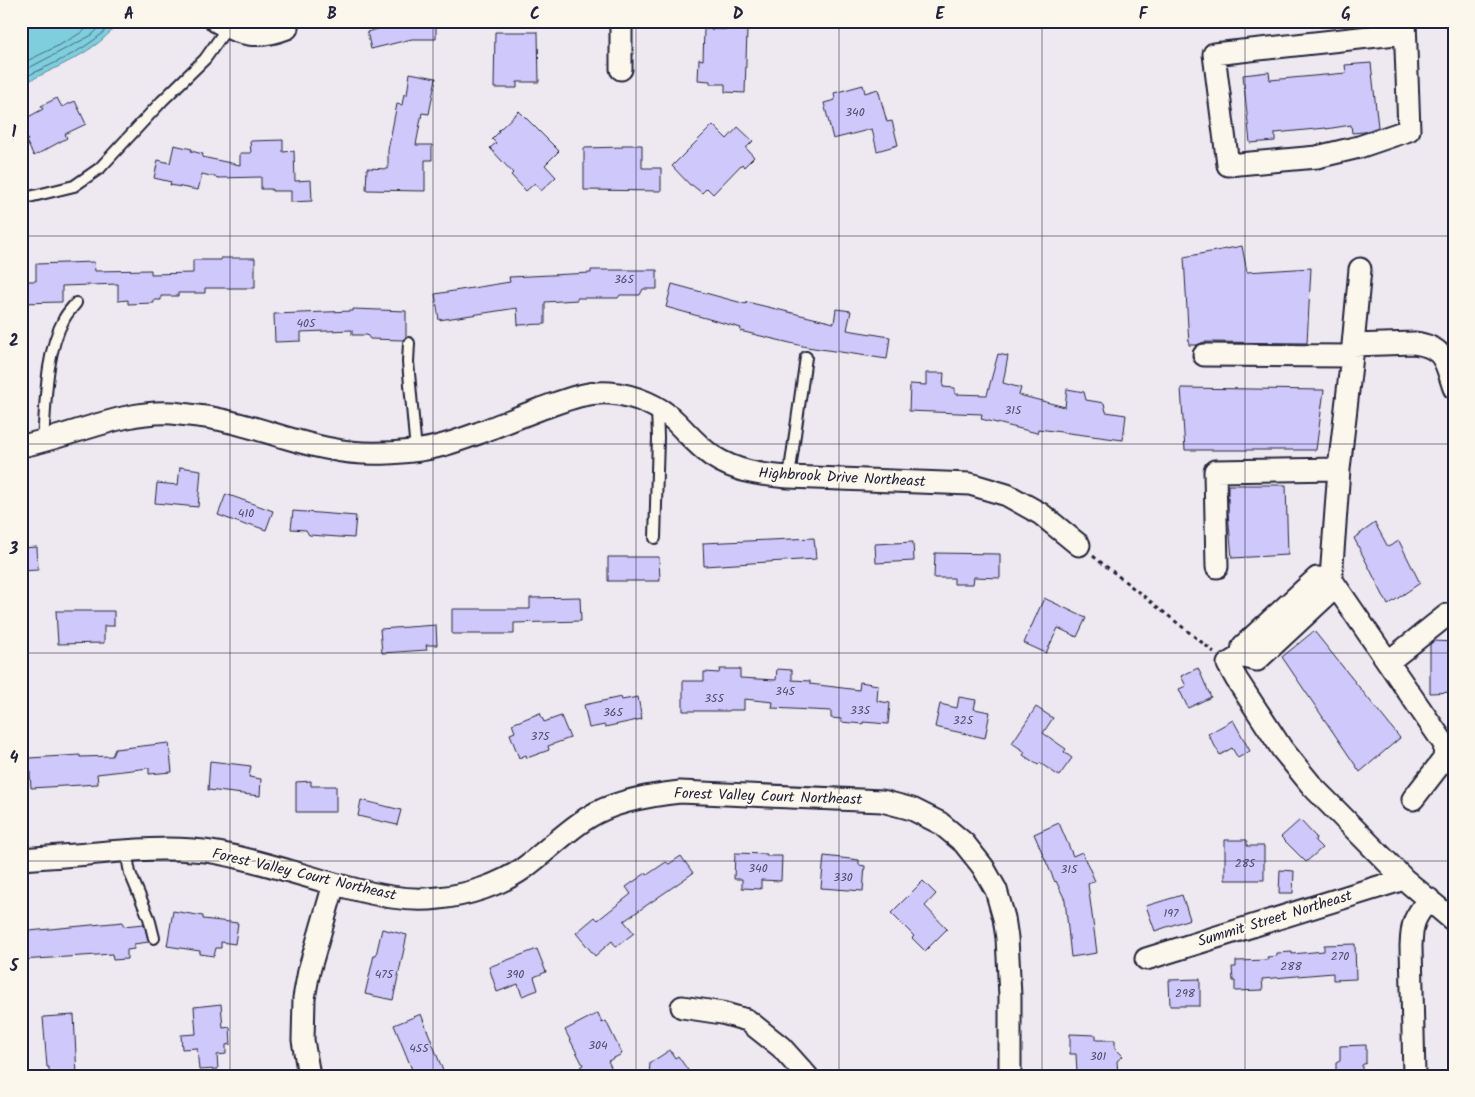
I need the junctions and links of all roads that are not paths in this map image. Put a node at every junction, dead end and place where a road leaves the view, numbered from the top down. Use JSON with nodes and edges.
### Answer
{"nodes":[{"id":1,"x":621,"y":21,"type":"edge"},
{"id":2,"x":222,"y":24,"type":"edge"},
{"id":3,"x":1405,"y":27,"type":"edge"},
{"id":4,"x":287,"y":28,"type":"dead end"},
{"id":5,"x":621,"y":69,"type":"dead end"},
{"id":6,"x":21,"y":199,"type":"edge"},
{"id":7,"x":1360,"y":269,"type":"dead end"},
{"id":8,"x":76,"y":303,"type":"dead end"},
{"id":9,"x":409,"y":343,"type":"dead end"},
{"id":10,"x":1352,"y":350,"type":"junction"},
{"id":11,"x":1204,"y":355,"type":"dead end"},
{"id":12,"x":806,"y":357,"type":"dead end"},
{"id":13,"x":1454,"y":388,"type":"edge"},
{"id":14,"x":657,"y":407,"type":"junction"},
{"id":15,"x":43,"y":441,"type":"junction"},
{"id":16,"x":21,"y":446,"type":"edge"},
{"id":17,"x":416,"y":451,"type":"junction"},
{"id":18,"x":1338,"y":470,"type":"junction"},
{"id":19,"x":790,"y":477,"type":"junction"},
{"id":20,"x":655,"y":538,"type":"dead end"},
{"id":21,"x":1079,"y":545,"type":"road end"},
{"id":22,"x":1217,"y":567,"type":"dead end"},
{"id":23,"x":1331,"y":579,"type":"junction"},
{"id":24,"x":1454,"y":615,"type":"edge"},
{"id":25,"x":1388,"y":662,"type":"junction"},
{"id":26,"x":1413,"y":799,"type":"dead end"},
{"id":27,"x":126,"y":851,"type":"junction"},
{"id":28,"x":21,"y":859,"type":"edge"},
{"id":29,"x":1404,"y":879,"type":"junction"},
{"id":30,"x":334,"y":884,"type":"junction"},
{"id":31,"x":1429,"y":899,"type":"junction"},
{"id":32,"x":1454,"y":921,"type":"edge"},
{"id":33,"x":154,"y":938,"type":"dead end"},
{"id":34,"x":1146,"y":959,"type":"dead end"},
{"id":35,"x":682,"y":1007,"type":"dead end"},
{"id":36,"x":308,"y":1076,"type":"edge"},
{"id":37,"x":808,"y":1076,"type":"edge"},
{"id":38,"x":1010,"y":1076,"type":"edge"},
{"id":39,"x":1414,"y":1076,"type":"edge"}],
"edges":[{"from":1,"to":5,"type":"street"},
{"from":2,"to":4,"type":"street"},
{"from":2,"to":6,"type":"lane"},
{"from":3,"to":3,"type":"street"},
{"from":7,"to":10,"type":"street"},
{"from":8,"to":15,"type":"lane"},
{"from":9,"to":17,"type":"lane"},
{"from":10,"to":11,"type":"street"},
{"from":10,"to":13,"type":"street"},
{"from":10,"to":18,"type":"street"},
{"from":12,"to":19,"type":"lane"},
{"from":14,"to":17,"type":"street","name":"Highbrook Drive Northeast"},
{"from":14,"to":19,"type":"street","name":"Highbrook Drive Northeast"},
{"from":14,"to":20,"type":"lane"},
{"from":15,"to":16,"type":"street","name":"Highbrook Drive Northeast"},
{"from":15,"to":17,"type":"street","name":"Highbrook Drive Northeast"},
{"from":18,"to":22,"type":"street"},
{"from":18,"to":23,"type":"street"},
{"from":19,"to":21,"type":"street","name":"Highbrook Drive Northeast"},
{"from":23,"to":25,"type":"street"},
{"from":23,"to":29,"type":"street"},
{"from":24,"to":25,"type":"street"},
{"from":25,"to":26,"type":"street"},
{"from":27,"to":28,"type":"street","name":"Forest Valley Court Northeast"},
{"from":27,"to":30,"type":"street","name":"Forest Valley Court Northeast"},
{"from":27,"to":33,"type":"lane"},
{"from":29,"to":31,"type":"street"},
{"from":29,"to":34,"type":"street","name":"Summit Street Northeast"},
{"from":30,"to":36,"type":"street"},
{"from":30,"to":38,"type":"street","name":"Forest Valley Court Northeast"},
{"from":31,"to":32,"type":"street"},
{"from":31,"to":39,"type":"street"},
{"from":35,"to":37,"type":"street"}]}
